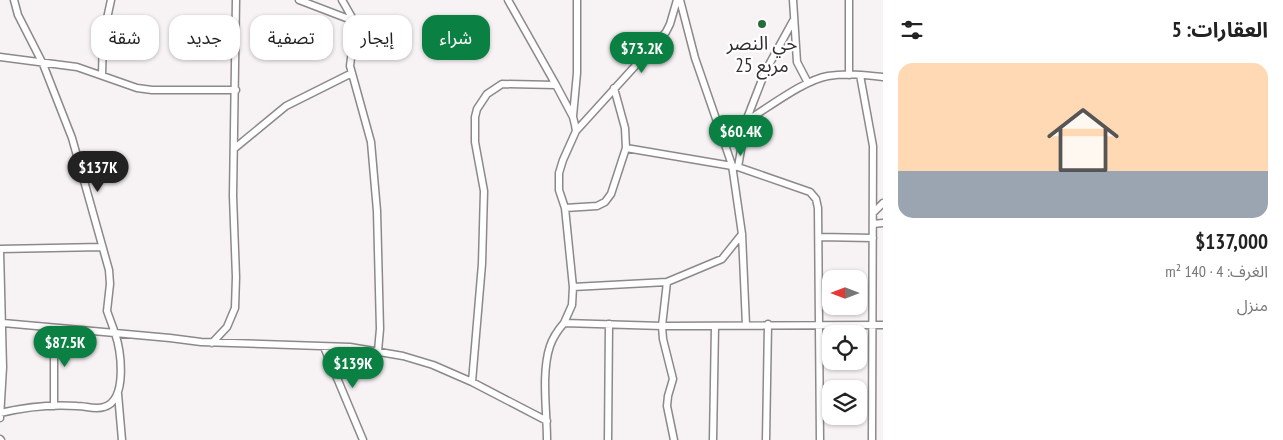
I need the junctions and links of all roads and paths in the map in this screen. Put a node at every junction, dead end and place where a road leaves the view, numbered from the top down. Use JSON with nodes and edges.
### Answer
{"nodes":[{"id":1,"x":14,"y":0,"type":"edge"},
{"id":2,"x":111,"y":0,"type":"edge"},
{"id":3,"x":236,"y":0,"type":"edge"},
{"id":4,"x":299,"y":0,"type":"edge"},
{"id":5,"x":342,"y":0,"type":"edge"},
{"id":6,"x":508,"y":0,"type":"edge"},
{"id":7,"x":577,"y":0,"type":"edge"},
{"id":8,"x":678,"y":0,"type":"edge"},
{"id":9,"x":793,"y":0,"type":"edge"},
{"id":10,"x":849,"y":0,"type":"edge"},
{"id":11,"x":351,"y":15,"type":"edge"},
{"id":12,"x":343,"y":17,"type":"edge"},
{"id":13,"x":793,"y":21,"type":"junction"},
{"id":14,"x":0,"y":58,"type":"edge"},
{"id":15,"x":350,"y":60,"type":"edge"},
{"id":16,"x":43,"y":64,"type":"junction"},
{"id":17,"x":352,"y":73,"type":"junction"},
{"id":18,"x":102,"y":75,"type":"junction"},
{"id":19,"x":850,"y":75,"type":"junction"},
{"id":20,"x":860,"y":75,"type":"junction"},
{"id":21,"x":883,"y":77,"type":"edge"},
{"id":22,"x":808,"y":83,"type":"junction"},
{"id":23,"x":556,"y":85,"type":"junction"},
{"id":24,"x":614,"y":88,"type":"junction"},
{"id":25,"x":236,"y":90,"type":"junction"},
{"id":26,"x":573,"y":117,"type":"junction"},
{"id":27,"x":746,"y":121,"type":"junction"},
{"id":28,"x":576,"y":131,"type":"junction"},
{"id":29,"x":235,"y":148,"type":"junction"},
{"id":30,"x":626,"y":148,"type":"junction"},
{"id":31,"x":735,"y":166,"type":"junction"},
{"id":32,"x":883,"y":203,"type":"edge"},
{"id":33,"x":565,"y":208,"type":"junction"},
{"id":34,"x":873,"y":213,"type":"junction"},
{"id":35,"x":873,"y":224,"type":"junction"},
{"id":36,"x":883,"y":224,"type":"edge"},
{"id":37,"x":742,"y":234,"type":"junction"},
{"id":38,"x":819,"y":237,"type":"junction"},
{"id":39,"x":873,"y":238,"type":"junction"},
{"id":40,"x":102,"y":247,"type":"junction"},
{"id":41,"x":0,"y":250,"type":"edge"},
{"id":42,"x":667,"y":282,"type":"junction"},
{"id":43,"x":573,"y":287,"type":"junction"},
{"id":44,"x":1,"y":298,"type":"edge"},
{"id":45,"x":564,"y":323,"type":"junction"},
{"id":46,"x":3,"y":324,"type":"junction"},
{"id":47,"x":609,"y":324,"type":"junction"},
{"id":48,"x":768,"y":324,"type":"junction"},
{"id":49,"x":746,"y":325,"type":"junction"},
{"id":50,"x":820,"y":325,"type":"junction"},
{"id":51,"x":872,"y":325,"type":"junction"},
{"id":52,"x":883,"y":325,"type":"edge"},
{"id":53,"x":662,"y":326,"type":"junction"},
{"id":54,"x":715,"y":326,"type":"junction"},
{"id":55,"x":54,"y":329,"type":"junction"},
{"id":56,"x":115,"y":333,"type":"junction"},
{"id":57,"x":212,"y":343,"type":"junction"},
{"id":58,"x":324,"y":347,"type":"junction"},
{"id":59,"x":378,"y":351,"type":"junction"},
{"id":60,"x":472,"y":382,"type":"junction"},
{"id":61,"x":118,"y":393,"type":"junction"},
{"id":62,"x":54,"y":406,"type":"junction"},
{"id":63,"x":0,"y":412,"type":"edge"},
{"id":64,"x":0,"y":418,"type":"edge"},
{"id":65,"x":547,"y":421,"type":"junction"},
{"id":66,"x":122,"y":440,"type":"edge"},
{"id":67,"x":363,"y":440,"type":"edge"},
{"id":68,"x":548,"y":440,"type":"edge"},
{"id":69,"x":608,"y":440,"type":"edge"},
{"id":70,"x":674,"y":440,"type":"edge"},
{"id":71,"x":713,"y":440,"type":"edge"},
{"id":72,"x":766,"y":440,"type":"edge"},
{"id":73,"x":820,"y":440,"type":"edge"},
{"id":74,"x":872,"y":440,"type":"edge"}],
"edges":[{"from":1,"to":16,"type":"street"},
{"from":2,"to":18,"type":"street"},
{"from":3,"to":25,"type":"street"},
{"from":4,"to":12,"type":"street"},
{"from":5,"to":11,"type":"street"},
{"from":6,"to":23,"type":"street"},
{"from":7,"to":26,"type":"street"},
{"from":8,"to":24,"type":"street"},
{"from":8,"to":31,"type":"street"},
{"from":9,"to":13,"type":"street"},
{"from":10,"to":19,"type":"street"},
{"from":13,"to":22,"type":"street"},
{"from":13,"to":27,"type":"street"},
{"from":14,"to":16,"type":"street"},
{"from":15,"to":17,"type":"street"},
{"from":16,"to":18,"type":"street"},
{"from":16,"to":40,"type":"street"},
{"from":17,"to":29,"type":"street"},
{"from":17,"to":59,"type":"street"},
{"from":18,"to":25,"type":"street"},
{"from":19,"to":20,"type":"street"},
{"from":19,"to":22,"type":"street"},
{"from":20,"to":21,"type":"street"},
{"from":20,"to":34,"type":"street"},
{"from":22,"to":27,"type":"street"},
{"from":23,"to":26,"type":"street"},
{"from":23,"to":60,"type":"street"},
{"from":24,"to":28,"type":"street"},
{"from":24,"to":30,"type":"street"},
{"from":25,"to":29,"type":"street"},
{"from":26,"to":28,"type":"street"},
{"from":27,"to":31,"type":"street"},
{"from":28,"to":33,"type":"street"},
{"from":29,"to":57,"type":"street"},
{"from":30,"to":31,"type":"street"},
{"from":30,"to":33,"type":"street"},
{"from":31,"to":37,"type":"street"},
{"from":31,"to":38,"type":"street"},
{"from":32,"to":34,"type":"street"},
{"from":33,"to":43,"type":"street"},
{"from":34,"to":35,"type":"street"},
{"from":35,"to":36,"type":"street"},
{"from":35,"to":39,"type":"street"},
{"from":37,"to":42,"type":"street"},
{"from":37,"to":49,"type":"street"},
{"from":38,"to":39,"type":"street"},
{"from":38,"to":50,"type":"street"},
{"from":39,"to":51,"type":"street"},
{"from":40,"to":41,"type":"street"},
{"from":40,"to":56,"type":"street"},
{"from":41,"to":44,"type":"street"},
{"from":42,"to":43,"type":"street"},
{"from":42,"to":53,"type":"street"},
{"from":43,"to":45,"type":"street"},
{"from":44,"to":46,"type":"street"},
{"from":45,"to":47,"type":"street"},
{"from":45,"to":65,"type":"street"},
{"from":46,"to":55,"type":"street"},
{"from":46,"to":63,"type":"street"},
{"from":47,"to":53,"type":"street"},
{"from":47,"to":69,"type":"street"},
{"from":48,"to":49,"type":"street"},
{"from":48,"to":50,"type":"street"},
{"from":48,"to":72,"type":"street"},
{"from":49,"to":54,"type":"street"},
{"from":50,"to":51,"type":"street"},
{"from":50,"to":73,"type":"street"},
{"from":51,"to":52,"type":"street"},
{"from":51,"to":74,"type":"street"},
{"from":53,"to":54,"type":"street"},
{"from":53,"to":70,"type":"street"},
{"from":54,"to":71,"type":"street"},
{"from":55,"to":56,"type":"street"},
{"from":55,"to":62,"type":"street"},
{"from":56,"to":57,"type":"street"},
{"from":56,"to":61,"type":"street"},
{"from":57,"to":58,"type":"street"},
{"from":58,"to":59,"type":"street"},
{"from":58,"to":67,"type":"street"},
{"from":59,"to":60,"type":"street"},
{"from":60,"to":65,"type":"street"},
{"from":61,"to":62,"type":"street"},
{"from":61,"to":66,"type":"street"},
{"from":62,"to":63,"type":"street"},
{"from":63,"to":64,"type":"street"},
{"from":65,"to":68,"type":"street"}]}
